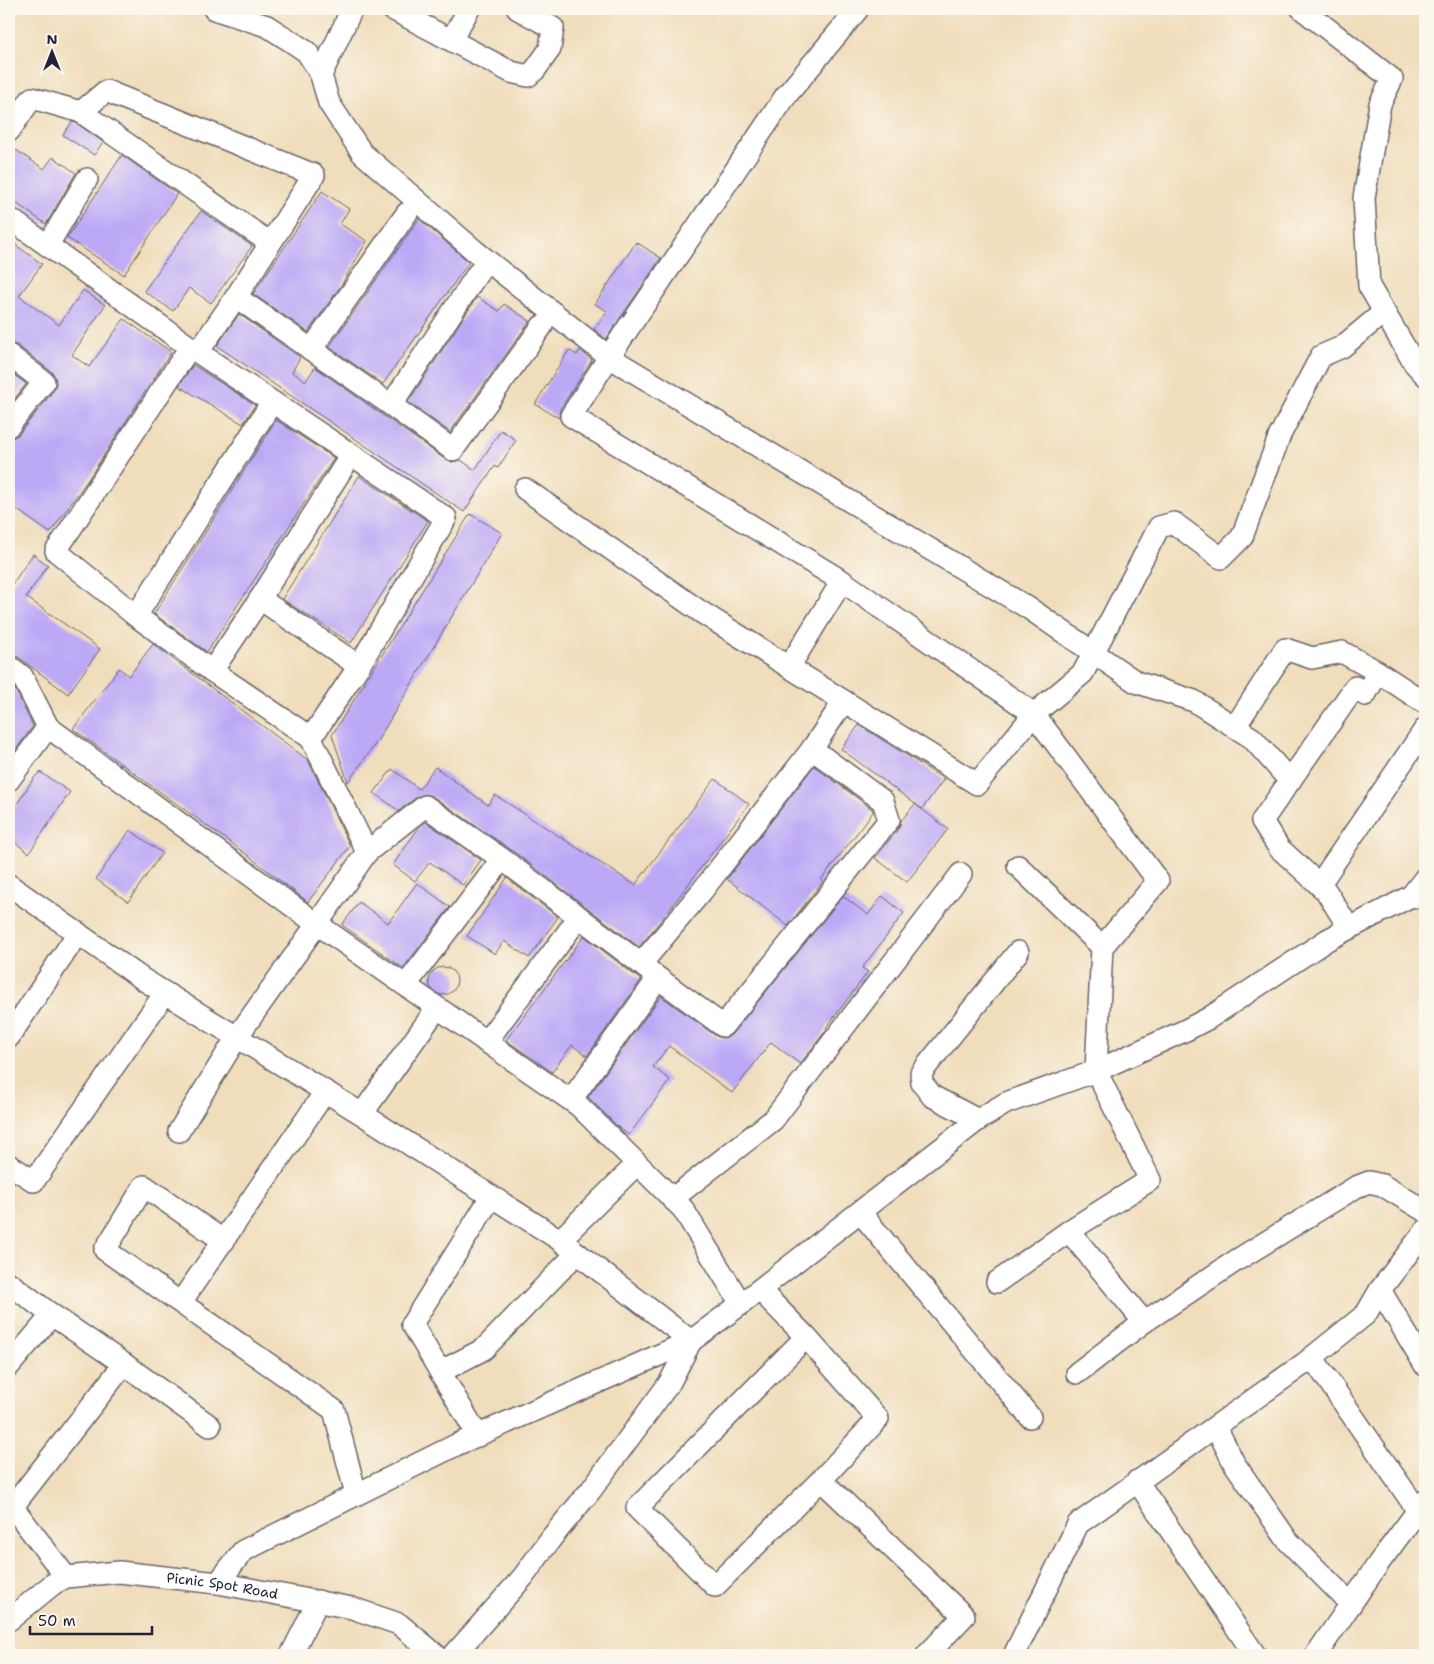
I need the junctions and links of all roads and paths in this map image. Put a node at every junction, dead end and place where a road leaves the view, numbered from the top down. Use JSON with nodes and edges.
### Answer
{"nodes":[{"id":1,"x":214,"y":9,"type":"edge"},
{"id":2,"x":352,"y":9,"type":"edge"},
{"id":3,"x":392,"y":9,"type":"edge"},
{"id":4,"x":469,"y":9,"type":"edge"},
{"id":5,"x":518,"y":9,"type":"edge"},
{"id":6,"x":858,"y":9,"type":"edge"},
{"id":7,"x":1302,"y":9,"type":"edge"},
{"id":8,"x":451,"y":40,"type":"junction"},
{"id":9,"x":321,"y":75,"type":"junction"},
{"id":10,"x":82,"y":112,"type":"junction"},
{"id":11,"x":9,"y":131,"type":"edge"},
{"id":12,"x":87,"y":179,"type":"dead end"},
{"id":13,"x":407,"y":213,"type":"dead end"},
{"id":14,"x":9,"y":218,"type":"edge"},
{"id":15,"x":270,"y":243,"type":"junction"},
{"id":16,"x":48,"y":245,"type":"junction"},
{"id":17,"x":478,"y":273,"type":"dead end"},
{"id":18,"x":236,"y":297,"type":"junction"},
{"id":19,"x":1384,"y":312,"type":"junction"},
{"id":20,"x":542,"y":326,"type":"dead end"},
{"id":21,"x":194,"y":349,"type":"junction"},
{"id":22,"x":311,"y":350,"type":"junction"},
{"id":23,"x":9,"y":355,"type":"edge"},
{"id":24,"x":608,"y":357,"type":"junction"},
{"id":25,"x":1425,"y":375,"type":"edge"},
{"id":26,"x":272,"y":402,"type":"junction"},
{"id":27,"x":391,"y":405,"type":"junction"},
{"id":28,"x":9,"y":426,"type":"edge"},
{"id":29,"x":351,"y":455,"type":"junction"},
{"id":30,"x":525,"y":489,"type":"dead end"},
{"id":31,"x":842,"y":581,"type":"junction"},
{"id":32,"x":260,"y":599,"type":"junction"},
{"id":33,"x":136,"y":616,"type":"junction"},
{"id":34,"x":1093,"y":653,"type":"junction"},
{"id":35,"x":9,"y":666,"type":"edge"},
{"id":36,"x":358,"y":666,"type":"junction"},
{"id":37,"x":789,"y":667,"type":"junction"},
{"id":38,"x":212,"y":671,"type":"junction"},
{"id":39,"x":1378,"y":672,"type":"junction"},
{"id":40,"x":844,"y":701,"type":"junction"},
{"id":41,"x":1425,"y":703,"type":"edge"},
{"id":42,"x":1034,"y":714,"type":"junction"},
{"id":43,"x":48,"y":727,"type":"junction"},
{"id":44,"x":1235,"y":727,"type":"junction"},
{"id":45,"x":1425,"y":729,"type":"edge"},
{"id":46,"x":311,"y":738,"type":"junction"},
{"id":47,"x":812,"y":749,"type":"junction"},
{"id":48,"x":9,"y":780,"type":"edge"},
{"id":49,"x":1290,"y":781,"type":"junction"},
{"id":50,"x":367,"y":852,"type":"junction"},
{"id":51,"x":502,"y":859,"type":"junction"},
{"id":52,"x":1018,"y":866,"type":"dead end"},
{"id":53,"x":961,"y":874,"type":"dead end"},
{"id":54,"x":1425,"y":878,"type":"edge"},
{"id":55,"x":9,"y":885,"type":"edge"},
{"id":56,"x":1319,"y":885,"type":"junction"},
{"id":57,"x":1418,"y":897,"type":"edge"},
{"id":58,"x":579,"y":916,"type":"junction"},
{"id":59,"x":317,"y":924,"type":"junction"},
{"id":60,"x":1350,"y":928,"type":"junction"},
{"id":61,"x":78,"y":933,"type":"junction"},
{"id":62,"x":1102,"y":947,"type":"junction"},
{"id":63,"x":1018,"y":952,"type":"dead end"},
{"id":64,"x":641,"y":964,"type":"junction"},
{"id":65,"x":658,"y":978,"type":"junction"},
{"id":66,"x":406,"y":985,"type":"junction"},
{"id":67,"x":165,"y":993,"type":"junction"},
{"id":68,"x":437,"y":1008,"type":"junction"},
{"id":69,"x":9,"y":1037,"type":"edge"},
{"id":70,"x":237,"y":1037,"type":"junction"},
{"id":71,"x":486,"y":1042,"type":"junction"},
{"id":72,"x":1096,"y":1071,"type":"junction"},
{"id":73,"x":325,"y":1092,"type":"junction"},
{"id":74,"x":571,"y":1100,"type":"junction"},
{"id":75,"x":362,"y":1114,"type":"junction"},
{"id":76,"x":978,"y":1120,"type":"junction"},
{"id":77,"x":179,"y":1131,"type":"dead end"},
{"id":78,"x":637,"y":1164,"type":"junction"},
{"id":79,"x":9,"y":1165,"type":"edge"},
{"id":80,"x":491,"y":1197,"type":"junction"},
{"id":81,"x":672,"y":1199,"type":"junction"},
{"id":82,"x":1425,"y":1211,"type":"edge"},
{"id":83,"x":860,"y":1212,"type":"junction"},
{"id":84,"x":1070,"y":1231,"type":"junction"},
{"id":85,"x":1425,"y":1231,"type":"edge"},
{"id":86,"x":560,"y":1240,"type":"junction"},
{"id":87,"x":224,"y":1241,"type":"junction"},
{"id":88,"x":576,"y":1253,"type":"junction"},
{"id":89,"x":997,"y":1282,"type":"dead end"},
{"id":90,"x":9,"y":1283,"type":"edge"},
{"id":91,"x":760,"y":1290,"type":"junction"},
{"id":92,"x":1380,"y":1290,"type":"junction"},
{"id":93,"x":181,"y":1302,"type":"junction"},
{"id":94,"x":741,"y":1304,"type":"junction"},
{"id":95,"x":52,"y":1316,"type":"junction"},
{"id":96,"x":1144,"y":1322,"type":"junction"},
{"id":97,"x":806,"y":1337,"type":"junction"},
{"id":98,"x":691,"y":1341,"type":"junction"},
{"id":99,"x":1312,"y":1357,"type":"junction"},
{"id":100,"x":124,"y":1364,"type":"junction"},
{"id":101,"x":1425,"y":1365,"type":"edge"},
{"id":102,"x":9,"y":1366,"type":"edge"},
{"id":103,"x":440,"y":1372,"type":"junction"},
{"id":104,"x":1077,"y":1373,"type":"dead end"},
{"id":105,"x":1030,"y":1417,"type":"dead end"},
{"id":106,"x":210,"y":1426,"type":"dead end"},
{"id":107,"x":1216,"y":1426,"type":"junction"},
{"id":108,"x":478,"y":1436,"type":"junction"},
{"id":109,"x":821,"y":1480,"type":"junction"},
{"id":110,"x":1137,"y":1481,"type":"junction"},
{"id":111,"x":356,"y":1494,"type":"junction"},
{"id":112,"x":11,"y":1504,"type":"edge"},
{"id":113,"x":1421,"y":1506,"type":"edge"},
{"id":114,"x":66,"y":1577,"type":"junction"},
{"id":115,"x":218,"y":1583,"type":"junction"},
{"id":116,"x":318,"y":1601,"type":"junction"},
{"id":117,"x":1351,"y":1604,"type":"junction"},
{"id":118,"x":9,"y":1620,"type":"edge"},
{"id":119,"x":291,"y":1655,"type":"edge"},
{"id":120,"x":436,"y":1655,"type":"edge"},
{"id":121,"x":454,"y":1655,"type":"edge"},
{"id":122,"x":927,"y":1655,"type":"edge"},
{"id":123,"x":1014,"y":1655,"type":"edge"},
{"id":124,"x":1255,"y":1655,"type":"edge"},
{"id":125,"x":1316,"y":1655,"type":"edge"}],
"edges":[{"from":1,"to":9,"type":"street"},
{"from":2,"to":9,"type":"street"},
{"from":3,"to":8,"type":"street"},
{"from":4,"to":8,"type":"street"},
{"from":5,"to":8,"type":"street"},
{"from":6,"to":24,"type":"street"},
{"from":7,"to":19,"type":"street"},
{"from":9,"to":24,"type":"street"},
{"from":10,"to":11,"type":"street"},
{"from":10,"to":15,"type":"street"},
{"from":10,"to":15,"type":"street"},
{"from":12,"to":16,"type":"street"},
{"from":13,"to":22,"type":"street"},
{"from":14,"to":16,"type":"street"},
{"from":15,"to":18,"type":"street"},
{"from":16,"to":21,"type":"street"},
{"from":17,"to":27,"type":"street"},
{"from":18,"to":21,"type":"street"},
{"from":18,"to":22,"type":"street"},
{"from":19,"to":25,"type":"street"},
{"from":19,"to":34,"type":"street"},
{"from":20,"to":27,"type":"street"},
{"from":21,"to":26,"type":"street"},
{"from":21,"to":33,"type":"street"},
{"from":22,"to":27,"type":"street"},
{"from":23,"to":28,"type":"street"},
{"from":24,"to":31,"type":"street"},
{"from":24,"to":34,"type":"street"},
{"from":26,"to":29,"type":"street"},
{"from":26,"to":33,"type":"street"},
{"from":29,"to":32,"type":"street"},
{"from":29,"to":36,"type":"street"},
{"from":30,"to":37,"type":"street"},
{"from":31,"to":37,"type":"street"},
{"from":31,"to":42,"type":"street"},
{"from":32,"to":36,"type":"street"},
{"from":32,"to":38,"type":"street"},
{"from":33,"to":38,"type":"street"},
{"from":34,"to":42,"type":"street"},
{"from":34,"to":44,"type":"street"},
{"from":35,"to":43,"type":"street"},
{"from":36,"to":46,"type":"street"},
{"from":37,"to":40,"type":"street"},
{"from":38,"to":46,"type":"street"},
{"from":39,"to":41,"type":"street"},
{"from":39,"to":44,"type":"street"},
{"from":39,"to":49,"type":"street"},
{"from":40,"to":42,"type":"street"},
{"from":40,"to":47,"type":"street"},
{"from":42,"to":62,"type":"street"},
{"from":43,"to":48,"type":"street"},
{"from":43,"to":59,"type":"street"},
{"from":44,"to":49,"type":"street"},
{"from":45,"to":56,"type":"street"},
{"from":46,"to":50,"type":"street"},
{"from":47,"to":64,"type":"street"},
{"from":47,"to":65,"type":"street"},
{"from":49,"to":56,"type":"street"},
{"from":50,"to":51,"type":"street"},
{"from":50,"to":59,"type":"street"},
{"from":51,"to":58,"type":"street"},
{"from":51,"to":66,"type":"street"},
{"from":52,"to":62,"type":"street"},
{"from":53,"to":81,"type":"street"},
{"from":54,"to":57,"type":"street"},
{"from":55,"to":61,"type":"street"},
{"from":56,"to":60,"type":"street"},
{"from":57,"to":60,"type":"street"},
{"from":58,"to":64,"type":"street"},
{"from":58,"to":71,"type":"street"},
{"from":59,"to":66,"type":"street"},
{"from":59,"to":70,"type":"street"},
{"from":60,"to":72,"type":"street"},
{"from":61,"to":67,"type":"street"},
{"from":61,"to":69,"type":"street"},
{"from":62,"to":72,"type":"street"},
{"from":63,"to":76,"type":"street"},
{"from":64,"to":65,"type":"street"},
{"from":65,"to":74,"type":"street"},
{"from":66,"to":68,"type":"street"},
{"from":67,"to":70,"type":"street"},
{"from":67,"to":79,"type":"street"},
{"from":68,"to":71,"type":"street"},
{"from":68,"to":75,"type":"street"},
{"from":70,"to":73,"type":"street"},
{"from":70,"to":77,"type":"street"},
{"from":71,"to":74,"type":"street"},
{"from":72,"to":76,"type":"street"},
{"from":72,"to":84,"type":"street"},
{"from":73,"to":75,"type":"street"},
{"from":73,"to":87,"type":"street"},
{"from":74,"to":78,"type":"street"},
{"from":75,"to":80,"type":"street"},
{"from":76,"to":83,"type":"street"},
{"from":78,"to":81,"type":"street"},
{"from":78,"to":86,"type":"street"},
{"from":80,"to":86,"type":"street"},
{"from":80,"to":103,"type":"street"},
{"from":81,"to":94,"type":"street"},
{"from":82,"to":96,"type":"street"},
{"from":83,"to":91,"type":"street"},
{"from":83,"to":105,"type":"street"},
{"from":84,"to":89,"type":"street"},
{"from":84,"to":96,"type":"street"},
{"from":85,"to":92,"type":"street"},
{"from":86,"to":88,"type":"street"},
{"from":87,"to":93,"type":"street"},
{"from":87,"to":93,"type":"street"},
{"from":88,"to":98,"type":"street"},
{"from":88,"to":103,"type":"street"},
{"from":90,"to":95,"type":"street"},
{"from":91,"to":94,"type":"street"},
{"from":91,"to":97,"type":"street"},
{"from":92,"to":99,"type":"street"},
{"from":92,"to":101,"type":"street"},
{"from":93,"to":111,"type":"street"},
{"from":94,"to":98,"type":"street"},
{"from":95,"to":100,"type":"street"},
{"from":95,"to":102,"type":"street"},
{"from":96,"to":104,"type":"street"},
{"from":97,"to":109,"type":"street"},
{"from":97,"to":109,"type":"street"},
{"from":98,"to":108,"type":"street"},
{"from":98,"to":121,"type":"street"},
{"from":99,"to":107,"type":"street"},
{"from":99,"to":113,"type":"street"},
{"from":100,"to":106,"type":"street"},
{"from":100,"to":112,"type":"street"},
{"from":103,"to":108,"type":"street"},
{"from":107,"to":110,"type":"street"},
{"from":107,"to":117,"type":"street"},
{"from":108,"to":111,"type":"street"},
{"from":109,"to":122,"type":"street"},
{"from":110,"to":123,"type":"street"},
{"from":110,"to":124,"type":"street"},
{"from":111,"to":115,"type":"street"},
{"from":112,"to":114,"type":"street"},
{"from":113,"to":117,"type":"street"},
{"from":114,"to":115,"type":"street","name":"Picnic Spot Road"},
{"from":114,"to":118,"type":"street","name":"Picnic Spot Road"},
{"from":115,"to":116,"type":"street","name":"Picnic Spot Road"},
{"from":116,"to":119,"type":"street"},
{"from":116,"to":120,"type":"street","name":"Picnic Spot Road"},
{"from":117,"to":125,"type":"street"}]}
